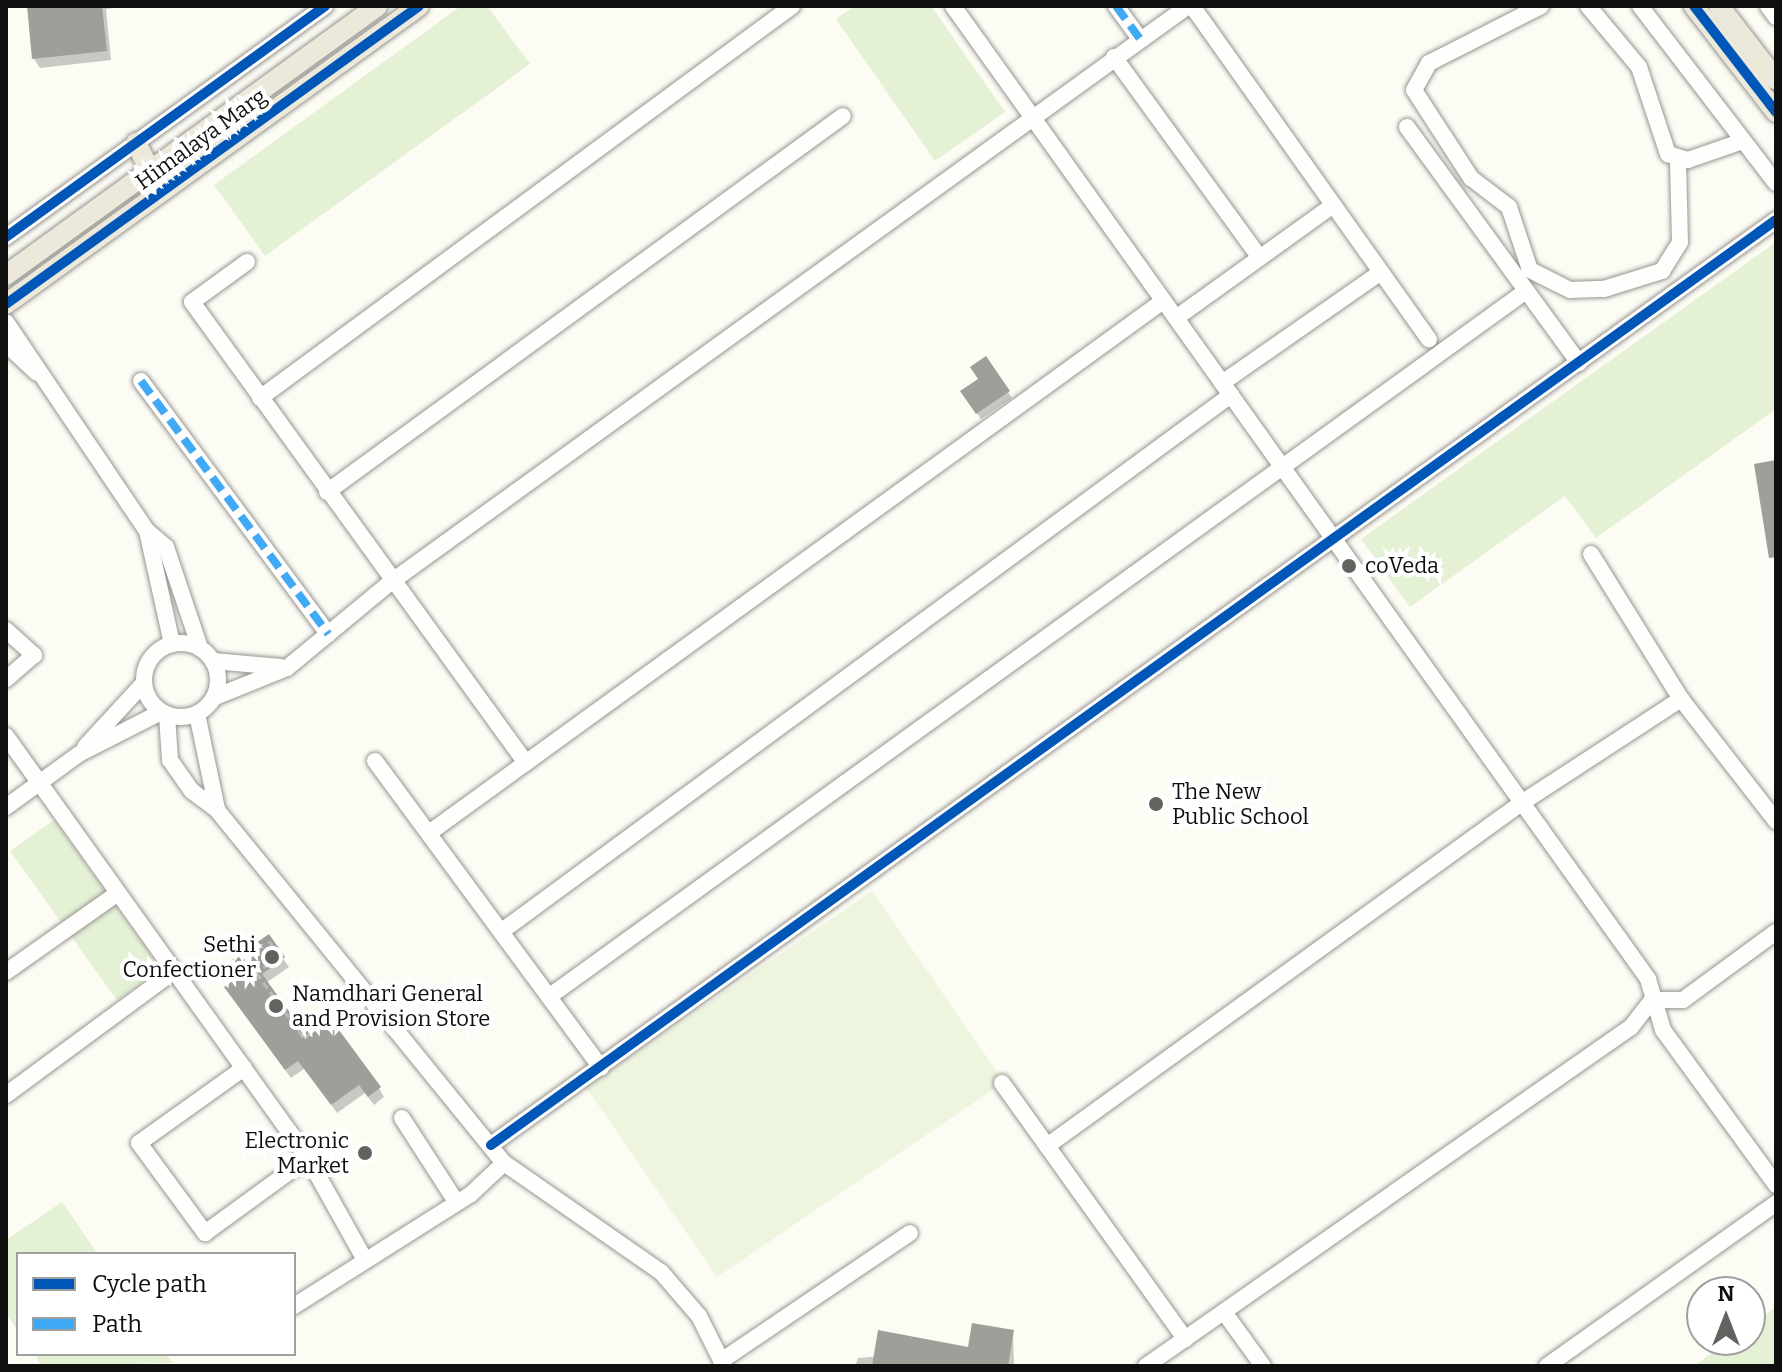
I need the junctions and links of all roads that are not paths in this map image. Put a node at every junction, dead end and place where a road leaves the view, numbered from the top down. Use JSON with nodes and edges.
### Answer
{"nodes":[{"id":1,"x":325,"y":6,"type":"edge"},
{"id":2,"x":377,"y":6,"type":"edge"},
{"id":3,"x":419,"y":6,"type":"edge"},
{"id":4,"x":792,"y":6,"type":"edge"},
{"id":5,"x":953,"y":6,"type":"edge"},
{"id":6,"x":1116,"y":6,"type":"edge"},
{"id":7,"x":1190,"y":6,"type":"edge"},
{"id":8,"x":1541,"y":6,"type":"edge"},
{"id":9,"x":1588,"y":6,"type":"edge"},
{"id":10,"x":1640,"y":6,"type":"edge"},
{"id":11,"x":1694,"y":6,"type":"edge"},
{"id":12,"x":1719,"y":6,"type":"edge"},
{"id":13,"x":1768,"y":6,"type":"edge"},
{"id":14,"x":1776,"y":17,"type":"edge"},
{"id":15,"x":1140,"y":39,"type":"junction"},
{"id":16,"x":1114,"y":57,"type":"junction"},
{"id":17,"x":1776,"y":80,"type":"edge"},
{"id":18,"x":1776,"y":112,"type":"edge"},
{"id":19,"x":1029,"y":114,"type":"junction"},
{"id":20,"x":843,"y":116,"type":"dead end"},
{"id":21,"x":1407,"y":127,"type":"dead end"},
{"id":22,"x":1743,"y":141,"type":"junction"},
{"id":23,"x":136,"y":143,"type":"junction"},
{"id":24,"x":1678,"y":159,"type":"junction"},
{"id":25,"x":150,"y":170,"type":"junction"},
{"id":26,"x":1776,"y":183,"type":"edge"},
{"id":27,"x":1333,"y":205,"type":"junction"},
{"id":28,"x":1776,"y":220,"type":"edge"},
{"id":29,"x":6,"y":237,"type":"edge"},
{"id":30,"x":1260,"y":258,"type":"junction"},
{"id":31,"x":247,"y":262,"type":"dead end"},
{"id":32,"x":1381,"y":272,"type":"junction"},
{"id":33,"x":6,"y":275,"type":"edge"},
{"id":34,"x":1526,"y":291,"type":"junction"},
{"id":35,"x":1163,"y":301,"type":"junction"},
{"id":36,"x":6,"y":304,"type":"edge"},
{"id":37,"x":1176,"y":318,"type":"junction"},
{"id":38,"x":6,"y":322,"type":"edge"},
{"id":39,"x":1429,"y":339,"type":"dead end"},
{"id":40,"x":6,"y":344,"type":"edge"},
{"id":41,"x":1579,"y":363,"type":"junction"},
{"id":42,"x":37,"y":373,"type":"junction"},
{"id":43,"x":141,"y":381,"type":"dead end"},
{"id":44,"x":1227,"y":389,"type":"junction"},
{"id":45,"x":260,"y":398,"type":"junction"},
{"id":46,"x":1280,"y":464,"type":"junction"},
{"id":47,"x":327,"y":492,"type":"junction"},
{"id":48,"x":147,"y":531,"type":"junction"},
{"id":49,"x":1335,"y":539,"type":"junction"},
{"id":50,"x":1591,"y":554,"type":"dead end"},
{"id":51,"x":391,"y":582,"type":"junction"},
{"id":52,"x":6,"y":630,"type":"edge"},
{"id":53,"x":328,"y":634,"type":"junction"},
{"id":54,"x":172,"y":644,"type":"junction"},
{"id":55,"x":200,"y":648,"type":"junction"},
{"id":56,"x":213,"y":661,"type":"junction"},
{"id":57,"x":287,"y":668,"type":"junction"},
{"id":58,"x":6,"y":679,"type":"edge"},
{"id":59,"x":143,"y":684,"type":"junction"},
{"id":60,"x":215,"y":697,"type":"junction"},
{"id":61,"x":1681,"y":699,"type":"junction"},
{"id":62,"x":164,"y":714,"type":"junction"},
{"id":63,"x":197,"y":714,"type":"junction"},
{"id":64,"x":6,"y":736,"type":"edge"},
{"id":65,"x":79,"y":754,"type":"junction"},
{"id":66,"x":375,"y":761,"type":"dead end"},
{"id":67,"x":526,"y":763,"type":"junction"},
{"id":68,"x":39,"y":782,"type":"junction"},
{"id":69,"x":1523,"y":802,"type":"junction"},
{"id":70,"x":6,"y":807,"type":"edge"},
{"id":71,"x":217,"y":810,"type":"junction"},
{"id":72,"x":1776,"y":821,"type":"edge"},
{"id":73,"x":429,"y":833,"type":"junction"},
{"id":74,"x":118,"y":893,"type":"junction"},
{"id":75,"x":502,"y":931,"type":"junction"},
{"id":76,"x":1776,"y":932,"type":"edge"},
{"id":77,"x":174,"y":971,"type":"junction"},
{"id":78,"x":6,"y":972,"type":"edge"},
{"id":79,"x":550,"y":996,"type":"junction"},
{"id":80,"x":1652,"y":1000,"type":"junction"},
{"id":81,"x":244,"y":1068,"type":"junction"},
{"id":82,"x":601,"y":1068,"type":"junction"},
{"id":83,"x":1002,"y":1083,"type":"dead end"},
{"id":84,"x":6,"y":1095,"type":"edge"},
{"id":85,"x":402,"y":1118,"type":"dead end"},
{"id":86,"x":491,"y":1145,"type":"junction"},
{"id":87,"x":1047,"y":1146,"type":"junction"},
{"id":88,"x":308,"y":1158,"type":"junction"},
{"id":89,"x":504,"y":1163,"type":"junction"},
{"id":90,"x":1776,"y":1185,"type":"edge"},
{"id":91,"x":455,"y":1200,"type":"junction"},
{"id":92,"x":1776,"y":1203,"type":"edge"},
{"id":93,"x":910,"y":1233,"type":"dead end"},
{"id":94,"x":364,"y":1258,"type":"junction"},
{"id":95,"x":296,"y":1305,"type":"edge"},
{"id":96,"x":1224,"y":1312,"type":"junction"},
{"id":97,"x":1185,"y":1339,"type":"junction"},
{"id":98,"x":722,"y":1363,"type":"edge"},
{"id":99,"x":1146,"y":1366,"type":"edge"},
{"id":100,"x":1263,"y":1366,"type":"edge"},
{"id":101,"x":1547,"y":1366,"type":"edge"}],
"edges":[{"from":1,"to":23,"type":"street"},
{"from":2,"to":25,"type":"main road","name":"Himalaya Marg"},
{"from":3,"to":36,"type":"main road","name":"Himalaya Marg"},
{"from":4,"to":45,"type":"street"},
{"from":5,"to":19,"type":"street"},
{"from":6,"to":15,"type":"street"},
{"from":7,"to":15,"type":"street"},
{"from":7,"to":27,"type":"street"},
{"from":8,"to":24,"type":"street"},
{"from":9,"to":24,"type":"street"},
{"from":10,"to":22,"type":"street"},
{"from":11,"to":18,"type":"main road"},
{"from":12,"to":17,"type":"main road"},
{"from":13,"to":14,"type":"street"},
{"from":15,"to":16,"type":"street"},
{"from":16,"to":19,"type":"street"},
{"from":16,"to":30,"type":"street"},
{"from":19,"to":35,"type":"street"},
{"from":19,"to":51,"type":"street"},
{"from":20,"to":47,"type":"street"},
{"from":21,"to":34,"type":"street"},
{"from":22,"to":24,"type":"street"},
{"from":22,"to":26,"type":"street"},
{"from":23,"to":25,"type":"main road"},
{"from":23,"to":29,"type":"street"},
{"from":25,"to":33,"type":"main road","name":"Himalaya Marg"},
{"from":27,"to":30,"type":"street"},
{"from":27,"to":32,"type":"street"},
{"from":28,"to":41,"type":"street"},
{"from":30,"to":37,"type":"street"},
{"from":31,"to":45,"type":"street"},
{"from":32,"to":39,"type":"street"},
{"from":32,"to":44,"type":"street"},
{"from":34,"to":41,"type":"street"},
{"from":34,"to":46,"type":"street"},
{"from":35,"to":37,"type":"street"},
{"from":35,"to":67,"type":"street"},
{"from":37,"to":44,"type":"street"},
{"from":38,"to":42,"type":"street"},
{"from":40,"to":42,"type":"street"},
{"from":41,"to":49,"type":"street"},
{"from":42,"to":48,"type":"street"},
{"from":43,"to":53,"type":"street"},
{"from":44,"to":46,"type":"street"},
{"from":44,"to":75,"type":"street"},
{"from":45,"to":47,"type":"street"},
{"from":46,"to":49,"type":"street"},
{"from":46,"to":79,"type":"street"},
{"from":47,"to":51,"type":"street"},
{"from":48,"to":54,"type":"street"},
{"from":48,"to":55,"type":"street"},
{"from":49,"to":69,"type":"street"},
{"from":49,"to":82,"type":"street"},
{"from":50,"to":61,"type":"street"},
{"from":51,"to":53,"type":"street"},
{"from":51,"to":67,"type":"street"},
{"from":52,"to":58,"type":"street"},
{"from":53,"to":57,"type":"street"},
{"from":54,"to":55,"type":"street"},
{"from":54,"to":59,"type":"street"},
{"from":55,"to":56,"type":"street"},
{"from":56,"to":57,"type":"street"},
{"from":56,"to":60,"type":"street"},
{"from":57,"to":60,"type":"street"},
{"from":59,"to":62,"type":"street"},
{"from":59,"to":65,"type":"street"},
{"from":60,"to":63,"type":"street"},
{"from":61,"to":69,"type":"street"},
{"from":61,"to":72,"type":"street"},
{"from":62,"to":63,"type":"street"},
{"from":62,"to":65,"type":"street"},
{"from":62,"to":71,"type":"street"},
{"from":63,"to":71,"type":"street"},
{"from":64,"to":68,"type":"street"},
{"from":65,"to":68,"type":"street"},
{"from":66,"to":73,"type":"street"},
{"from":67,"to":73,"type":"street"},
{"from":68,"to":70,"type":"street"},
{"from":68,"to":74,"type":"street"},
{"from":69,"to":80,"type":"street"},
{"from":69,"to":87,"type":"street"},
{"from":71,"to":86,"type":"street"},
{"from":73,"to":75,"type":"street"},
{"from":74,"to":77,"type":"street"},
{"from":74,"to":78,"type":"street"},
{"from":75,"to":79,"type":"street"},
{"from":76,"to":80,"type":"street"},
{"from":77,"to":81,"type":"street"},
{"from":77,"to":84,"type":"street"},
{"from":79,"to":82,"type":"street"},
{"from":80,"to":90,"type":"street"},
{"from":80,"to":96,"type":"street"},
{"from":81,"to":88,"type":"street"},
{"from":81,"to":88,"type":"street"},
{"from":82,"to":86,"type":"street"},
{"from":83,"to":87,"type":"street"},
{"from":85,"to":91,"type":"street"},
{"from":86,"to":89,"type":"street"},
{"from":87,"to":97,"type":"street"},
{"from":88,"to":94,"type":"street"},
{"from":89,"to":91,"type":"street"},
{"from":89,"to":98,"type":"street"},
{"from":91,"to":94,"type":"street"},
{"from":92,"to":101,"type":"street"},
{"from":93,"to":98,"type":"street"},
{"from":94,"to":95,"type":"street"},
{"from":96,"to":97,"type":"street"},
{"from":96,"to":100,"type":"street"},
{"from":97,"to":99,"type":"street"}]}
